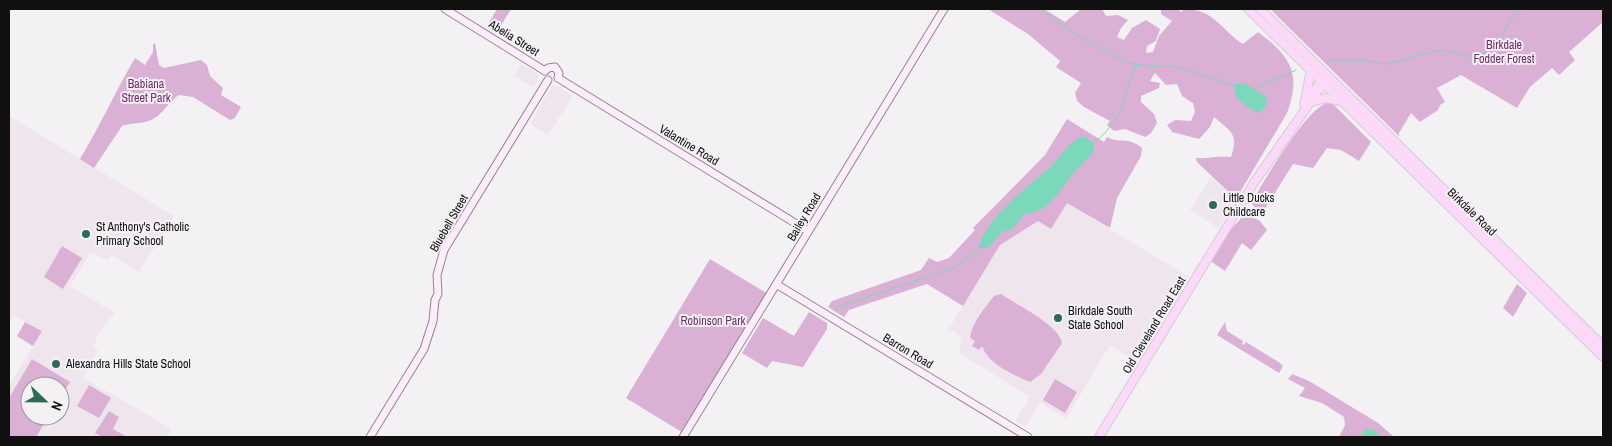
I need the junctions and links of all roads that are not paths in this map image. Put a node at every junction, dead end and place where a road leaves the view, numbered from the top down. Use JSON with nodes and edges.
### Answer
{"nodes":[{"id":1,"x":445,"y":9,"type":"edge"},
{"id":2,"x":944,"y":9,"type":"edge"},
{"id":3,"x":1248,"y":9,"type":"edge"},
{"id":4,"x":1260,"y":9,"type":"edge"},
{"id":5,"x":1311,"y":70,"type":"junction"},
{"id":6,"x":545,"y":71,"type":"junction"},
{"id":7,"x":558,"y":78,"type":"junction"},
{"id":8,"x":548,"y":80,"type":"junction"},
{"id":9,"x":1325,"y":80,"type":"junction"},
{"id":10,"x":1342,"y":101,"type":"junction"},
{"id":11,"x":1312,"y":102,"type":"junction"},
{"id":12,"x":1304,"y":105,"type":"junction"},
{"id":13,"x":1293,"y":126,"type":"junction"},
{"id":14,"x":808,"y":231,"type":"junction"},
{"id":15,"x":776,"y":284,"type":"junction"},
{"id":16,"x":1603,"y":346,"type":"edge"},
{"id":17,"x":1603,"y":357,"type":"edge"},
{"id":18,"x":370,"y":437,"type":"edge"},
{"id":19,"x":683,"y":437,"type":"edge"},
{"id":20,"x":1028,"y":437,"type":"edge"},
{"id":21,"x":1099,"y":437,"type":"edge"}],
"edges":[{"from":1,"to":6,"type":"street","name":"Abelia Street"},
{"from":2,"to":14,"type":"street","name":"Bailey Road"},
{"from":3,"to":5,"type":"main road"},
{"from":4,"to":9,"type":"main road"},
{"from":5,"to":9,"type":"main road"},
{"from":5,"to":12,"type":"main road"},
{"from":6,"to":7,"type":"street"},
{"from":6,"to":8,"type":"street"},
{"from":7,"to":8,"type":"street"},
{"from":7,"to":14,"type":"street","name":"Valantine Road"},
{"from":8,"to":18,"type":"street","name":"Bluebell Street"},
{"from":9,"to":10,"type":"main road","name":"Birkdale Road"},
{"from":9,"to":11,"type":"main road","name":"Old Cleveland Road East"},
{"from":9,"to":12,"type":"main road","name":"Old Cleveland Road East"},
{"from":9,"to":16,"type":"main road","name":"Birkdale Road"},
{"from":10,"to":11,"type":"main road"},
{"from":10,"to":17,"type":"main road","name":"Birkdale Road"},
{"from":11,"to":13,"type":"main road","name":"Old Cleveland Road East"},
{"from":12,"to":13,"type":"main road","name":"Old Cleveland Road East"},
{"from":13,"to":21,"type":"main road","name":"Old Cleveland Road East"},
{"from":14,"to":15,"type":"street","name":"Bailey Road"},
{"from":15,"to":19,"type":"street","name":"Bailey Road"},
{"from":15,"to":20,"type":"street","name":"Barron Road"}]}
